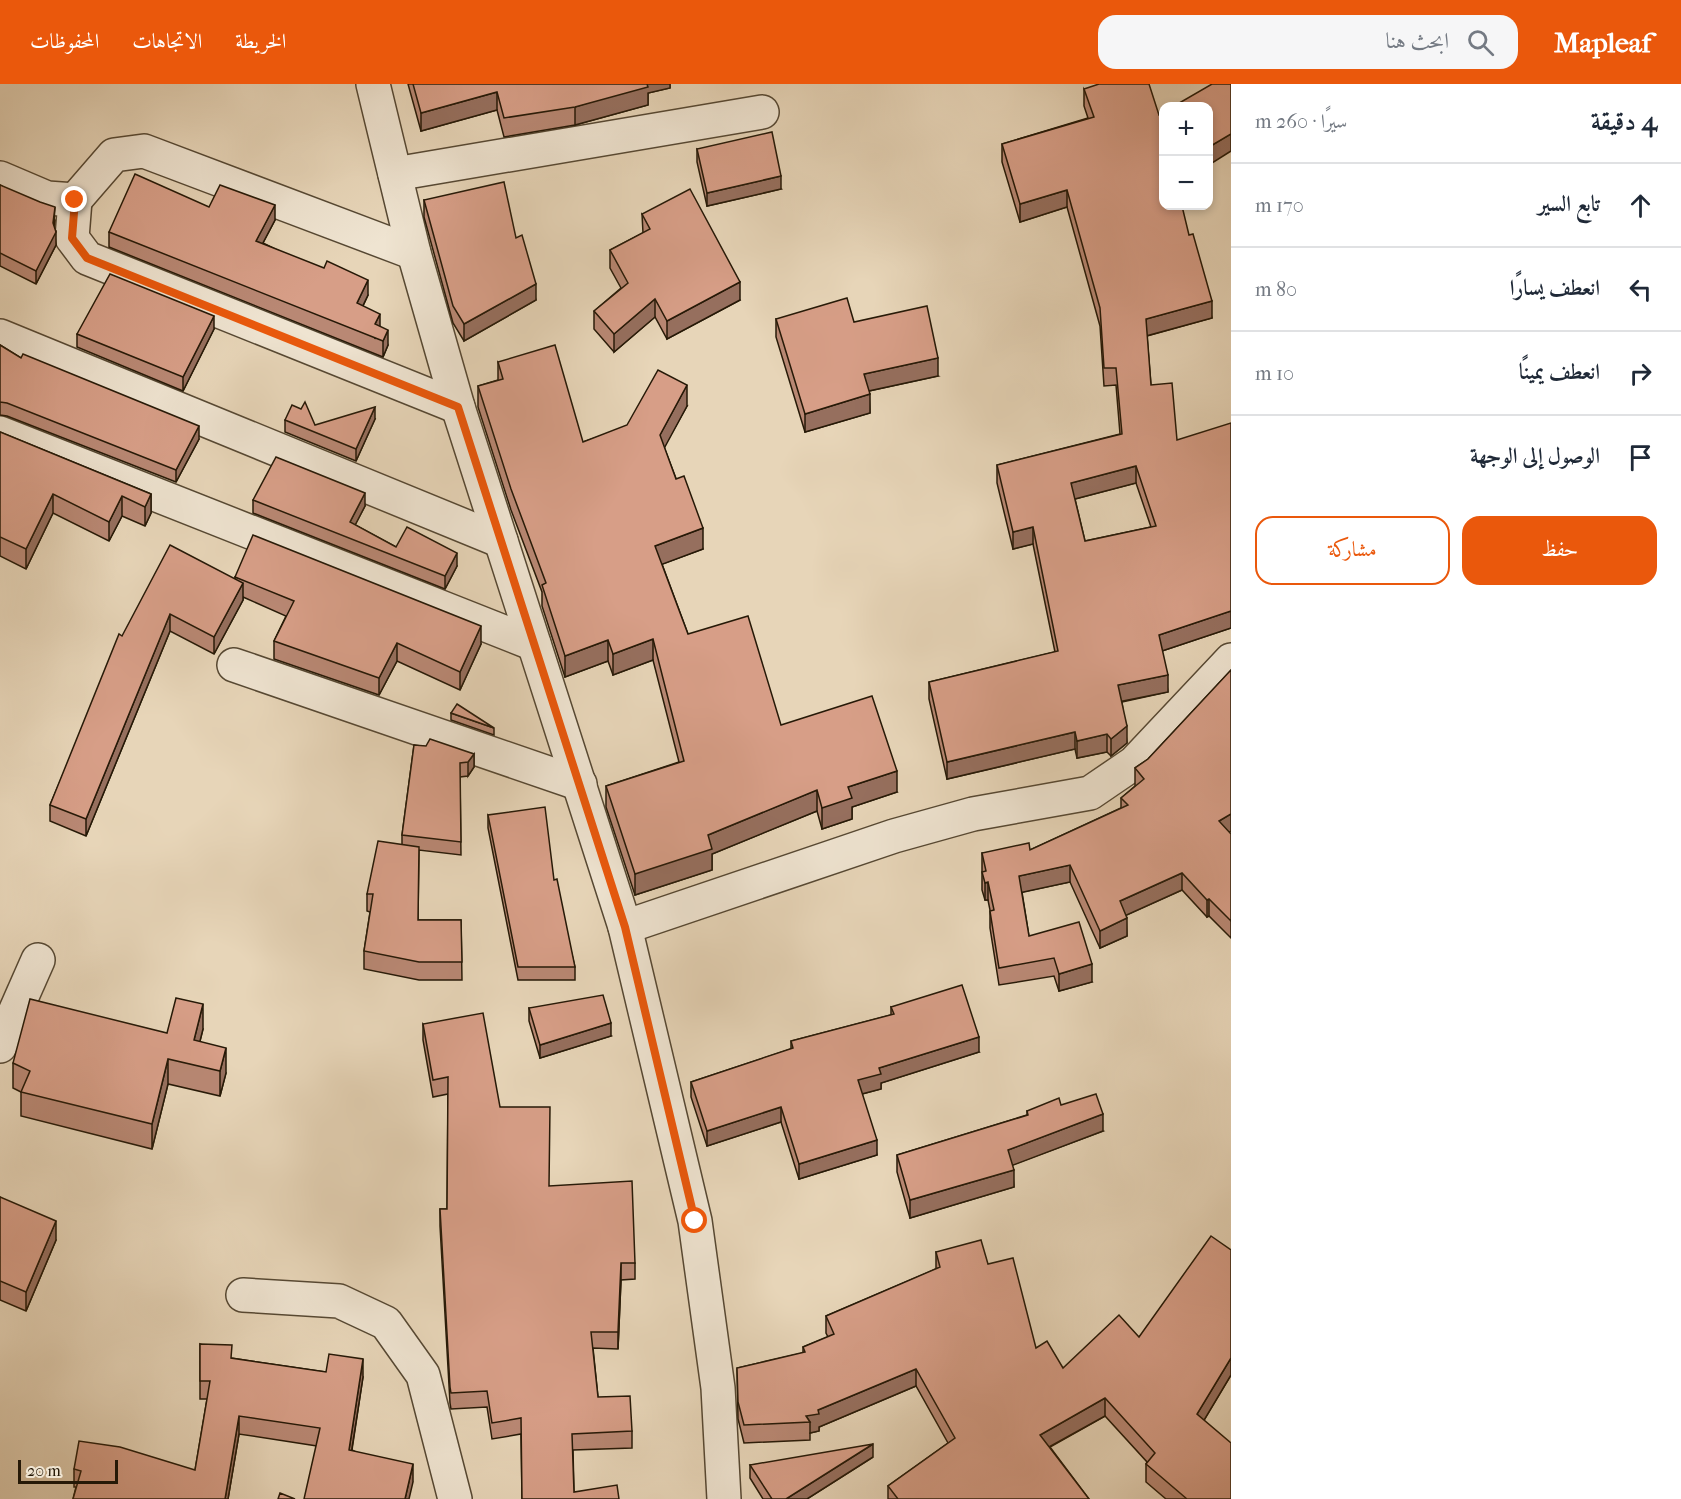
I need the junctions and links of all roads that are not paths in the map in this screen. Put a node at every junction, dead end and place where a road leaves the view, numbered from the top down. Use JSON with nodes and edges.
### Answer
{"nodes":[{"id":1,"x":373,"y":84,"type":"edge"},
{"id":2,"x":762,"y":112,"type":"dead end"},
{"id":3,"x":395,"y":174,"type":"junction"},
{"id":4,"x":0,"y":178,"type":"edge"},
{"id":5,"x":75,"y":200,"type":"junction"},
{"id":6,"x":414,"y":253,"type":"junction"},
{"id":7,"x":0,"y":336,"type":"edge"},
{"id":8,"x":458,"y":407,"type":"junction"},
{"id":9,"x":0,"y":432,"type":"edge"},
{"id":10,"x":501,"y":541,"type":"junction"},
{"id":11,"x":534,"y":644,"type":"junction"},
{"id":12,"x":1231,"y":660,"type":"edge"},
{"id":13,"x":234,"y":665,"type":"dead end"},
{"id":14,"x":580,"y":784,"type":"junction"},
{"id":15,"x":625,"y":927,"type":"junction"},
{"id":16,"x":38,"y":960,"type":"dead end"},
{"id":17,"x":0,"y":1046,"type":"edge"},
{"id":18,"x":243,"y":1295,"type":"dead end"},
{"id":19,"x":455,"y":1499,"type":"edge"},
{"id":20,"x":724,"y":1499,"type":"edge"}],
"edges":[{"from":1,"to":3,"type":"street"},
{"from":2,"to":3,"type":"street"},
{"from":3,"to":6,"type":"street"},
{"from":4,"to":5,"type":"street"},
{"from":5,"to":6,"type":"street"},
{"from":5,"to":8,"type":"street"},
{"from":6,"to":8,"type":"street"},
{"from":7,"to":10,"type":"street"},
{"from":8,"to":10,"type":"street"},
{"from":9,"to":11,"type":"street"},
{"from":10,"to":11,"type":"street"},
{"from":11,"to":14,"type":"street"},
{"from":12,"to":15,"type":"street"},
{"from":13,"to":14,"type":"street"},
{"from":14,"to":15,"type":"street"},
{"from":15,"to":20,"type":"street"},
{"from":16,"to":17,"type":"street"},
{"from":18,"to":19,"type":"street"}]}
